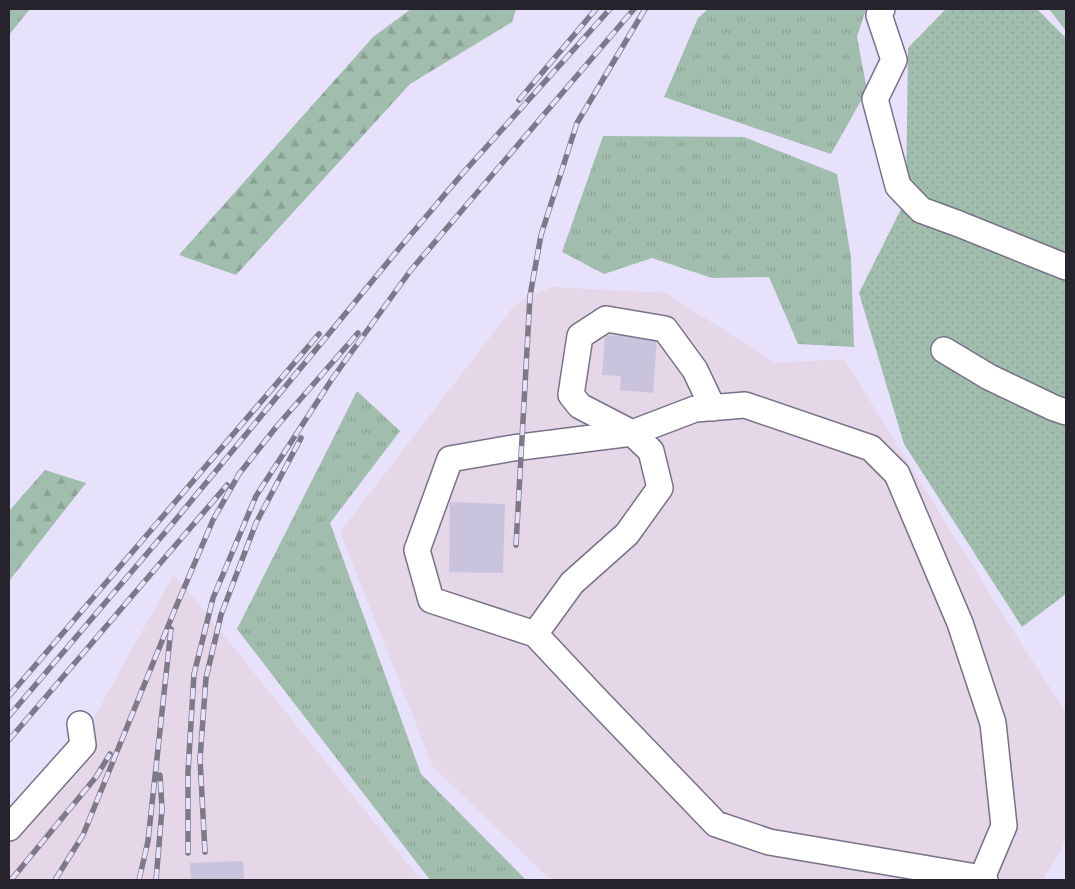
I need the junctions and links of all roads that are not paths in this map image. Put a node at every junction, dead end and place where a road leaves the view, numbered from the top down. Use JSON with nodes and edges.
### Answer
{"nodes":[{"id":1,"x":882,"y":9,"type":"edge"},
{"id":2,"x":1066,"y":268,"type":"edge"},
{"id":3,"x":944,"y":350,"type":"dead end"},
{"id":4,"x":713,"y":408,"type":"junction"},
{"id":5,"x":1066,"y":412,"type":"edge"},
{"id":6,"x":632,"y":433,"type":"junction"},
{"id":7,"x":535,"y":634,"type":"junction"},
{"id":8,"x":80,"y":724,"type":"dead end"},
{"id":9,"x":9,"y":828,"type":"edge"},
{"id":10,"x":983,"y":879,"type":"edge"}],
"edges":[{"from":1,"to":2,"type":"lane"},
{"from":3,"to":5,"type":"lane"},
{"from":4,"to":6,"type":"lane"},
{"from":4,"to":6,"type":"lane"},
{"from":4,"to":10,"type":"lane"},
{"from":6,"to":7,"type":"lane"},
{"from":6,"to":7,"type":"lane"},
{"from":7,"to":10,"type":"lane"},
{"from":8,"to":9,"type":"lane"}]}
